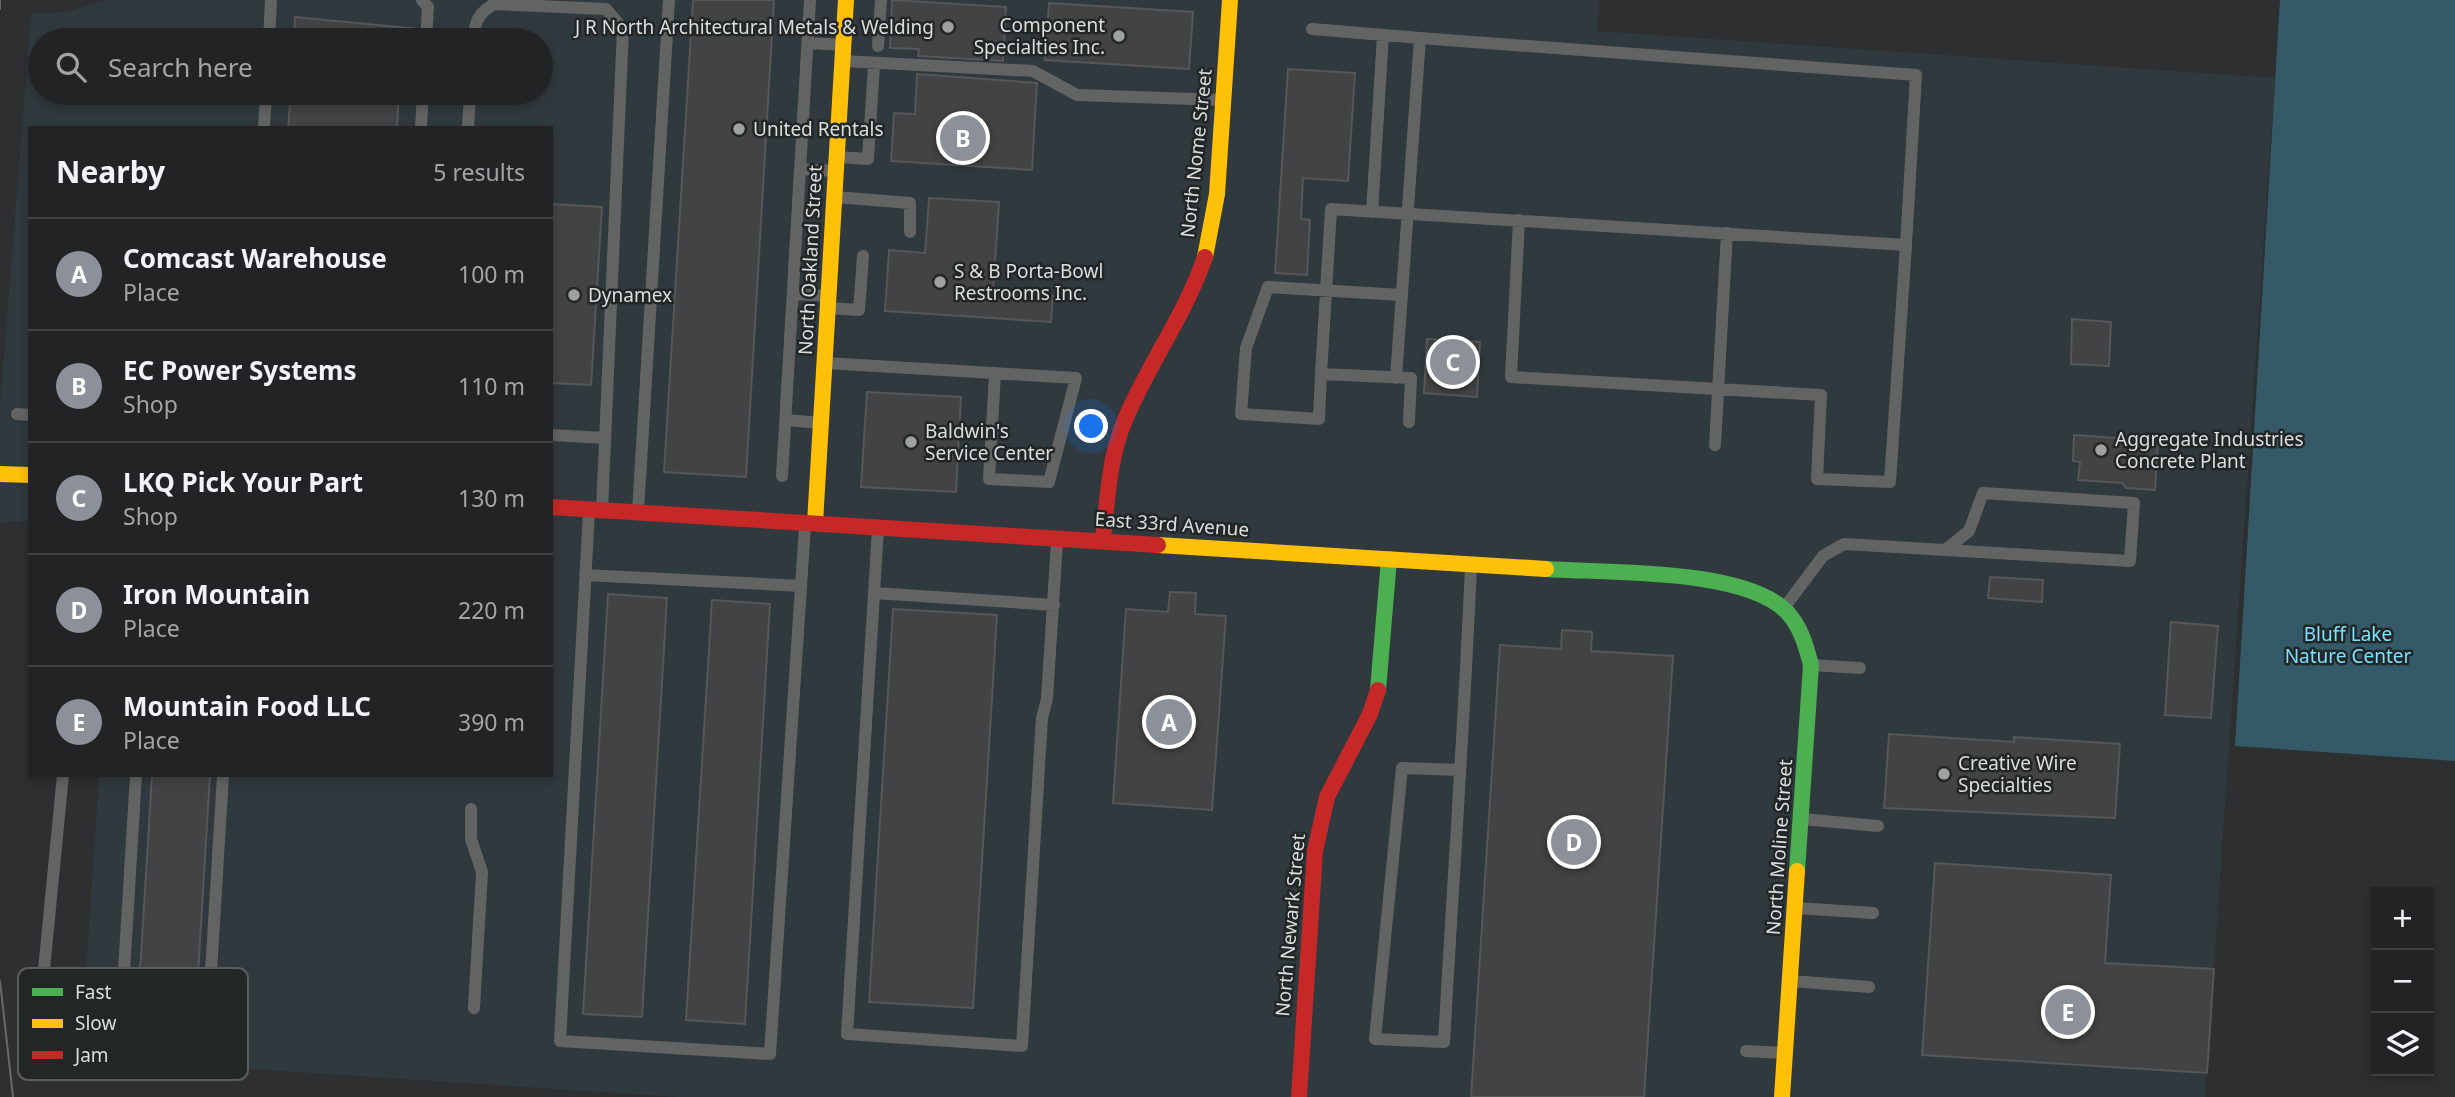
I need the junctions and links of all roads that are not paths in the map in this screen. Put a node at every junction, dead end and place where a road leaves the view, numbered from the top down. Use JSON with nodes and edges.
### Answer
{"nodes":[{"id":1,"x":271,"y":0,"type":"edge"},
{"id":2,"x":422,"y":0,"type":"edge"},
{"id":3,"x":668,"y":0,"type":"edge"},
{"id":4,"x":810,"y":0,"type":"edge"},
{"id":5,"x":846,"y":0,"type":"edge"},
{"id":6,"x":881,"y":0,"type":"edge"},
{"id":7,"x":1230,"y":0,"type":"edge"},
{"id":8,"x":270,"y":28,"type":"edge"},
{"id":9,"x":427,"y":28,"type":"edge"},
{"id":10,"x":475,"y":28,"type":"edge"},
{"id":11,"x":1312,"y":29,"type":"dead end"},
{"id":12,"x":1383,"y":35,"type":"junction"},
{"id":13,"x":1420,"y":38,"type":"junction"},
{"id":14,"x":808,"y":43,"type":"junction"},
{"id":15,"x":878,"y":46,"type":"dead end"},
{"id":16,"x":843,"y":53,"type":"junction"},
{"id":17,"x":874,"y":65,"type":"junction"},
{"id":18,"x":1223,"y":100,"type":"junction"},
{"id":19,"x":265,"y":105,"type":"edge"},
{"id":20,"x":422,"y":105,"type":"edge"},
{"id":21,"x":469,"y":105,"type":"edge"},
{"id":22,"x":264,"y":126,"type":"edge"},
{"id":23,"x":421,"y":126,"type":"edge"},
{"id":24,"x":468,"y":126,"type":"edge"},
{"id":25,"x":837,"y":164,"type":"junction"},
{"id":26,"x":800,"y":169,"type":"junction"},
{"id":27,"x":835,"y":197,"type":"junction"},
{"id":28,"x":1372,"y":212,"type":"junction"},
{"id":29,"x":1408,"y":214,"type":"junction"},
{"id":30,"x":1519,"y":220,"type":"junction"},
{"id":31,"x":910,"y":232,"type":"dead end"},
{"id":32,"x":1727,"y":233,"type":"junction"},
{"id":33,"x":1906,"y":245,"type":"junction"},
{"id":34,"x":863,"y":256,"type":"dead end"},
{"id":35,"x":1325,"y":290,"type":"junction"},
{"id":36,"x":793,"y":294,"type":"junction"},
{"id":37,"x":1402,"y":295,"type":"junction"},
{"id":38,"x":829,"y":302,"type":"junction"},
{"id":39,"x":825,"y":363,"type":"junction"},
{"id":40,"x":995,"y":373,"type":"junction"},
{"id":41,"x":1321,"y":374,"type":"junction"},
{"id":42,"x":1396,"y":378,"type":"junction"},
{"id":43,"x":1717,"y":389,"type":"junction"},
{"id":44,"x":786,"y":421,"type":"junction"},
{"id":45,"x":1409,"y":422,"type":"dead end"},
{"id":46,"x":821,"y":423,"type":"junction"},
{"id":47,"x":553,"y":435,"type":"edge"},
{"id":48,"x":604,"y":438,"type":"junction"},
{"id":49,"x":1715,"y":444,"type":"dead end"},
{"id":50,"x":0,"y":474,"type":"edge"},
{"id":51,"x":28,"y":475,"type":"edge"},
{"id":52,"x":782,"y":477,"type":"dead end"},
{"id":53,"x":553,"y":507,"type":"edge"},
{"id":54,"x":596,"y":510,"type":"junction"},
{"id":55,"x":638,"y":512,"type":"junction"},
{"id":56,"x":810,"y":522,"type":"junction"},
{"id":57,"x":878,"y":526,"type":"junction"},
{"id":58,"x":1057,"y":538,"type":"junction"},
{"id":59,"x":1103,"y":541,"type":"junction"},
{"id":60,"x":1945,"y":550,"type":"junction"},
{"id":61,"x":1389,"y":559,"type":"junction"},
{"id":62,"x":1471,"y":565,"type":"junction"},
{"id":63,"x":585,"y":575,"type":"junction"},
{"id":64,"x":801,"y":586,"type":"junction"},
{"id":65,"x":874,"y":593,"type":"junction"},
{"id":66,"x":1054,"y":605,"type":"junction"},
{"id":67,"x":1784,"y":608,"type":"junction"},
{"id":68,"x":1811,"y":665,"type":"junction"},
{"id":69,"x":1860,"y":668,"type":"dead end"},
{"id":70,"x":1460,"y":770,"type":"junction"},
{"id":71,"x":63,"y":777,"type":"edge"},
{"id":72,"x":136,"y":777,"type":"edge"},
{"id":73,"x":223,"y":777,"type":"edge"},
{"id":74,"x":471,"y":809,"type":"dead end"},
{"id":75,"x":1802,"y":819,"type":"junction"},
{"id":76,"x":1878,"y":826,"type":"dead end"},
{"id":77,"x":1796,"y":908,"type":"junction"},
{"id":78,"x":1873,"y":913,"type":"dead end"},
{"id":79,"x":44,"y":968,"type":"edge"},
{"id":80,"x":124,"y":968,"type":"edge"},
{"id":81,"x":211,"y":968,"type":"edge"},
{"id":82,"x":1790,"y":981,"type":"junction"},
{"id":83,"x":1869,"y":987,"type":"dead end"},
{"id":84,"x":474,"y":1008,"type":"dead end"},
{"id":85,"x":1746,"y":1051,"type":"dead end"},
{"id":86,"x":1785,"y":1053,"type":"junction"},
{"id":87,"x":1299,"y":1097,"type":"edge"},
{"id":88,"x":1782,"y":1097,"type":"edge"}],
"edges":[{"from":1,"to":8,"type":"lane"},
{"from":2,"to":9,"type":"lane"},
{"from":3,"to":55,"type":"lane"},
{"from":4,"to":14,"type":"lane"},
{"from":5,"to":16,"type":"street","name":"North Oakland Street"},
{"from":6,"to":15,"type":"lane"},
{"from":7,"to":18,"type":"street","name":"North Nome Street"},
{"from":10,"to":48,"type":"lane"},
{"from":11,"to":12,"type":"lane"},
{"from":12,"to":13,"type":"lane"},
{"from":12,"to":28,"type":"lane"},
{"from":13,"to":29,"type":"lane"},
{"from":13,"to":33,"type":"lane"},
{"from":14,"to":16,"type":"lane"},
{"from":14,"to":26,"type":"lane"},
{"from":16,"to":17,"type":"lane"},
{"from":16,"to":25,"type":"street","name":"North Oakland Street"},
{"from":17,"to":18,"type":"lane"},
{"from":17,"to":25,"type":"lane"},
{"from":18,"to":59,"type":"street","name":"North Nome Street"},
{"from":19,"to":22,"type":"lane"},
{"from":20,"to":23,"type":"lane"},
{"from":21,"to":24,"type":"lane"},
{"from":25,"to":26,"type":"lane"},
{"from":25,"to":27,"type":"street","name":"North Oakland Street"},
{"from":26,"to":36,"type":"lane"},
{"from":27,"to":31,"type":"lane"},
{"from":27,"to":38,"type":"street","name":"North Oakland Street"},
{"from":28,"to":29,"type":"lane"},
{"from":28,"to":35,"type":"lane"},
{"from":29,"to":30,"type":"lane"},
{"from":29,"to":37,"type":"lane"},
{"from":30,"to":32,"type":"lane"},
{"from":30,"to":43,"type":"lane"},
{"from":32,"to":33,"type":"lane"},
{"from":32,"to":43,"type":"lane"},
{"from":33,"to":43,"type":"lane"},
{"from":34,"to":38,"type":"lane"},
{"from":35,"to":37,"type":"lane"},
{"from":35,"to":41,"type":"lane"},
{"from":35,"to":41,"type":"lane"},
{"from":36,"to":38,"type":"lane"},
{"from":36,"to":44,"type":"lane"},
{"from":37,"to":42,"type":"lane"},
{"from":38,"to":39,"type":"street","name":"North Oakland Street"},
{"from":39,"to":40,"type":"lane"},
{"from":39,"to":46,"type":"street","name":"North Oakland Street"},
{"from":40,"to":40,"type":"lane"},
{"from":41,"to":42,"type":"lane"},
{"from":42,"to":45,"type":"lane"},
{"from":43,"to":49,"type":"lane"},
{"from":44,"to":46,"type":"lane"},
{"from":44,"to":52,"type":"lane"},
{"from":46,"to":56,"type":"street","name":"North Oakland Street"},
{"from":47,"to":48,"type":"lane"},
{"from":48,"to":54,"type":"lane"},
{"from":50,"to":51,"type":"street"},
{"from":53,"to":54,"type":"street","name":"East 33rd Avenue"},
{"from":54,"to":55,"type":"street","name":"East 33rd Avenue"},
{"from":54,"to":63,"type":"lane"},
{"from":55,"to":56,"type":"street","name":"East 33rd Avenue"},
{"from":56,"to":57,"type":"street","name":"East 33rd Avenue"},
{"from":56,"to":64,"type":"lane"},
{"from":57,"to":58,"type":"street","name":"East 33rd Avenue"},
{"from":57,"to":65,"type":"lane"},
{"from":58,"to":59,"type":"street","name":"East 33rd Avenue"},
{"from":58,"to":66,"type":"lane"},
{"from":59,"to":61,"type":"street","name":"East 33rd Avenue"},
{"from":60,"to":60,"type":"lane"},
{"from":60,"to":67,"type":"lane"},
{"from":61,"to":62,"type":"street","name":"East 33rd Avenue"},
{"from":61,"to":87,"type":"street","name":"North Newark Street"},
{"from":62,"to":67,"type":"street","name":"East 33rd Avenue"},
{"from":62,"to":70,"type":"lane"},
{"from":63,"to":64,"type":"lane"},
{"from":63,"to":64,"type":"lane"},
{"from":65,"to":66,"type":"lane"},
{"from":65,"to":66,"type":"lane"},
{"from":67,"to":68,"type":"street","name":"North Moline Street"},
{"from":68,"to":69,"type":"lane"},
{"from":68,"to":75,"type":"street","name":"North Moline Street"},
{"from":70,"to":70,"type":"lane"},
{"from":71,"to":79,"type":"lane"},
{"from":72,"to":80,"type":"lane"},
{"from":73,"to":81,"type":"lane"},
{"from":74,"to":84,"type":"lane"},
{"from":75,"to":76,"type":"lane"},
{"from":75,"to":77,"type":"street","name":"North Moline Street"},
{"from":77,"to":78,"type":"lane"},
{"from":77,"to":82,"type":"street","name":"North Moline Street"},
{"from":82,"to":83,"type":"lane"},
{"from":82,"to":86,"type":"street","name":"North Moline Street"},
{"from":85,"to":86,"type":"lane"},
{"from":86,"to":88,"type":"street","name":"North Moline Street"}]}
